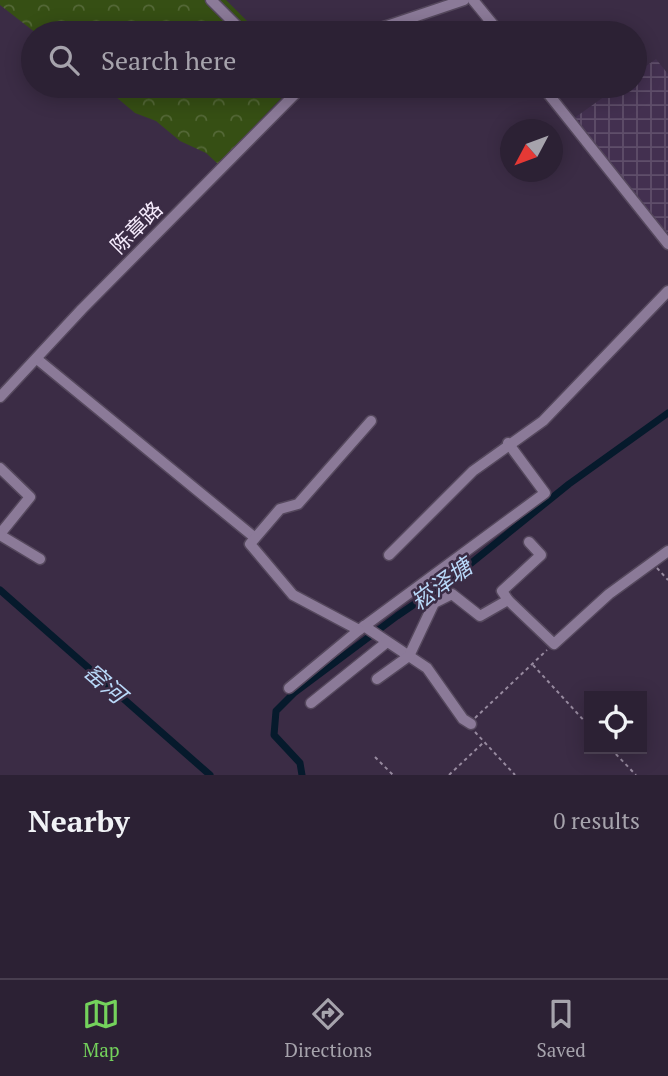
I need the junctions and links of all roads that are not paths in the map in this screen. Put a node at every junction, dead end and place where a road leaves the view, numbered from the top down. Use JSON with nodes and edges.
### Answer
{"nodes":[{"id":1,"x":211,"y":0,"type":"edge"},
{"id":2,"x":464,"y":0,"type":"edge"},
{"id":3,"x":473,"y":0,"type":"edge"},
{"id":4,"x":232,"y":21,"type":"edge"},
{"id":5,"x":402,"y":21,"type":"edge"},
{"id":6,"x":490,"y":21,"type":"edge"},
{"id":7,"x":288,"y":98,"type":"edge"},
{"id":8,"x":552,"y":98,"type":"edge"},
{"id":9,"x":668,"y":244,"type":"edge"},
{"id":10,"x":668,"y":291,"type":"edge"},
{"id":11,"x":37,"y":359,"type":"junction"},
{"id":12,"x":0,"y":397,"type":"edge"},
{"id":13,"x":371,"y":421,"type":"dead end"},
{"id":14,"x":508,"y":443,"type":"junction"},
{"id":15,"x":0,"y":468,"type":"edge"},
{"id":16,"x":0,"y":534,"type":"edge"},
{"id":17,"x":254,"y":537,"type":"junction"},
{"id":18,"x":529,"y":542,"type":"dead end"},
{"id":19,"x":668,"y":551,"type":"edge"},
{"id":20,"x":388,"y":555,"type":"dead end"},
{"id":21,"x":40,"y":559,"type":"dead end"},
{"id":22,"x":508,"y":600,"type":"junction"},
{"id":23,"x":362,"y":628,"type":"junction"},
{"id":24,"x":387,"y":642,"type":"junction"},
{"id":25,"x":408,"y":656,"type":"junction"},
{"id":26,"x":377,"y":679,"type":"dead end"},
{"id":27,"x":289,"y":688,"type":"dead end"},
{"id":28,"x":311,"y":703,"type":"dead end"},
{"id":29,"x":471,"y":724,"type":"road end"}],
"edges":[{"from":1,"to":4,"type":"street"},
{"from":2,"to":5,"type":"street"},
{"from":3,"to":6,"type":"street"},
{"from":7,"to":11,"type":"street","name":"陈章路"},
{"from":8,"to":9,"type":"street"},
{"from":10,"to":14,"type":"street"},
{"from":11,"to":12,"type":"street","name":"陈章路"},
{"from":11,"to":17,"type":"street"},
{"from":13,"to":17,"type":"street"},
{"from":14,"to":20,"type":"street"},
{"from":14,"to":23,"type":"street"},
{"from":15,"to":16,"type":"street"},
{"from":16,"to":21,"type":"street"},
{"from":17,"to":23,"type":"street"},
{"from":18,"to":22,"type":"street"},
{"from":19,"to":22,"type":"street"},
{"from":22,"to":25,"type":"street"},
{"from":23,"to":24,"type":"street"},
{"from":23,"to":27,"type":"street"},
{"from":24,"to":25,"type":"street"},
{"from":24,"to":28,"type":"street"},
{"from":25,"to":26,"type":"street"},
{"from":25,"to":29,"type":"street"}]}
